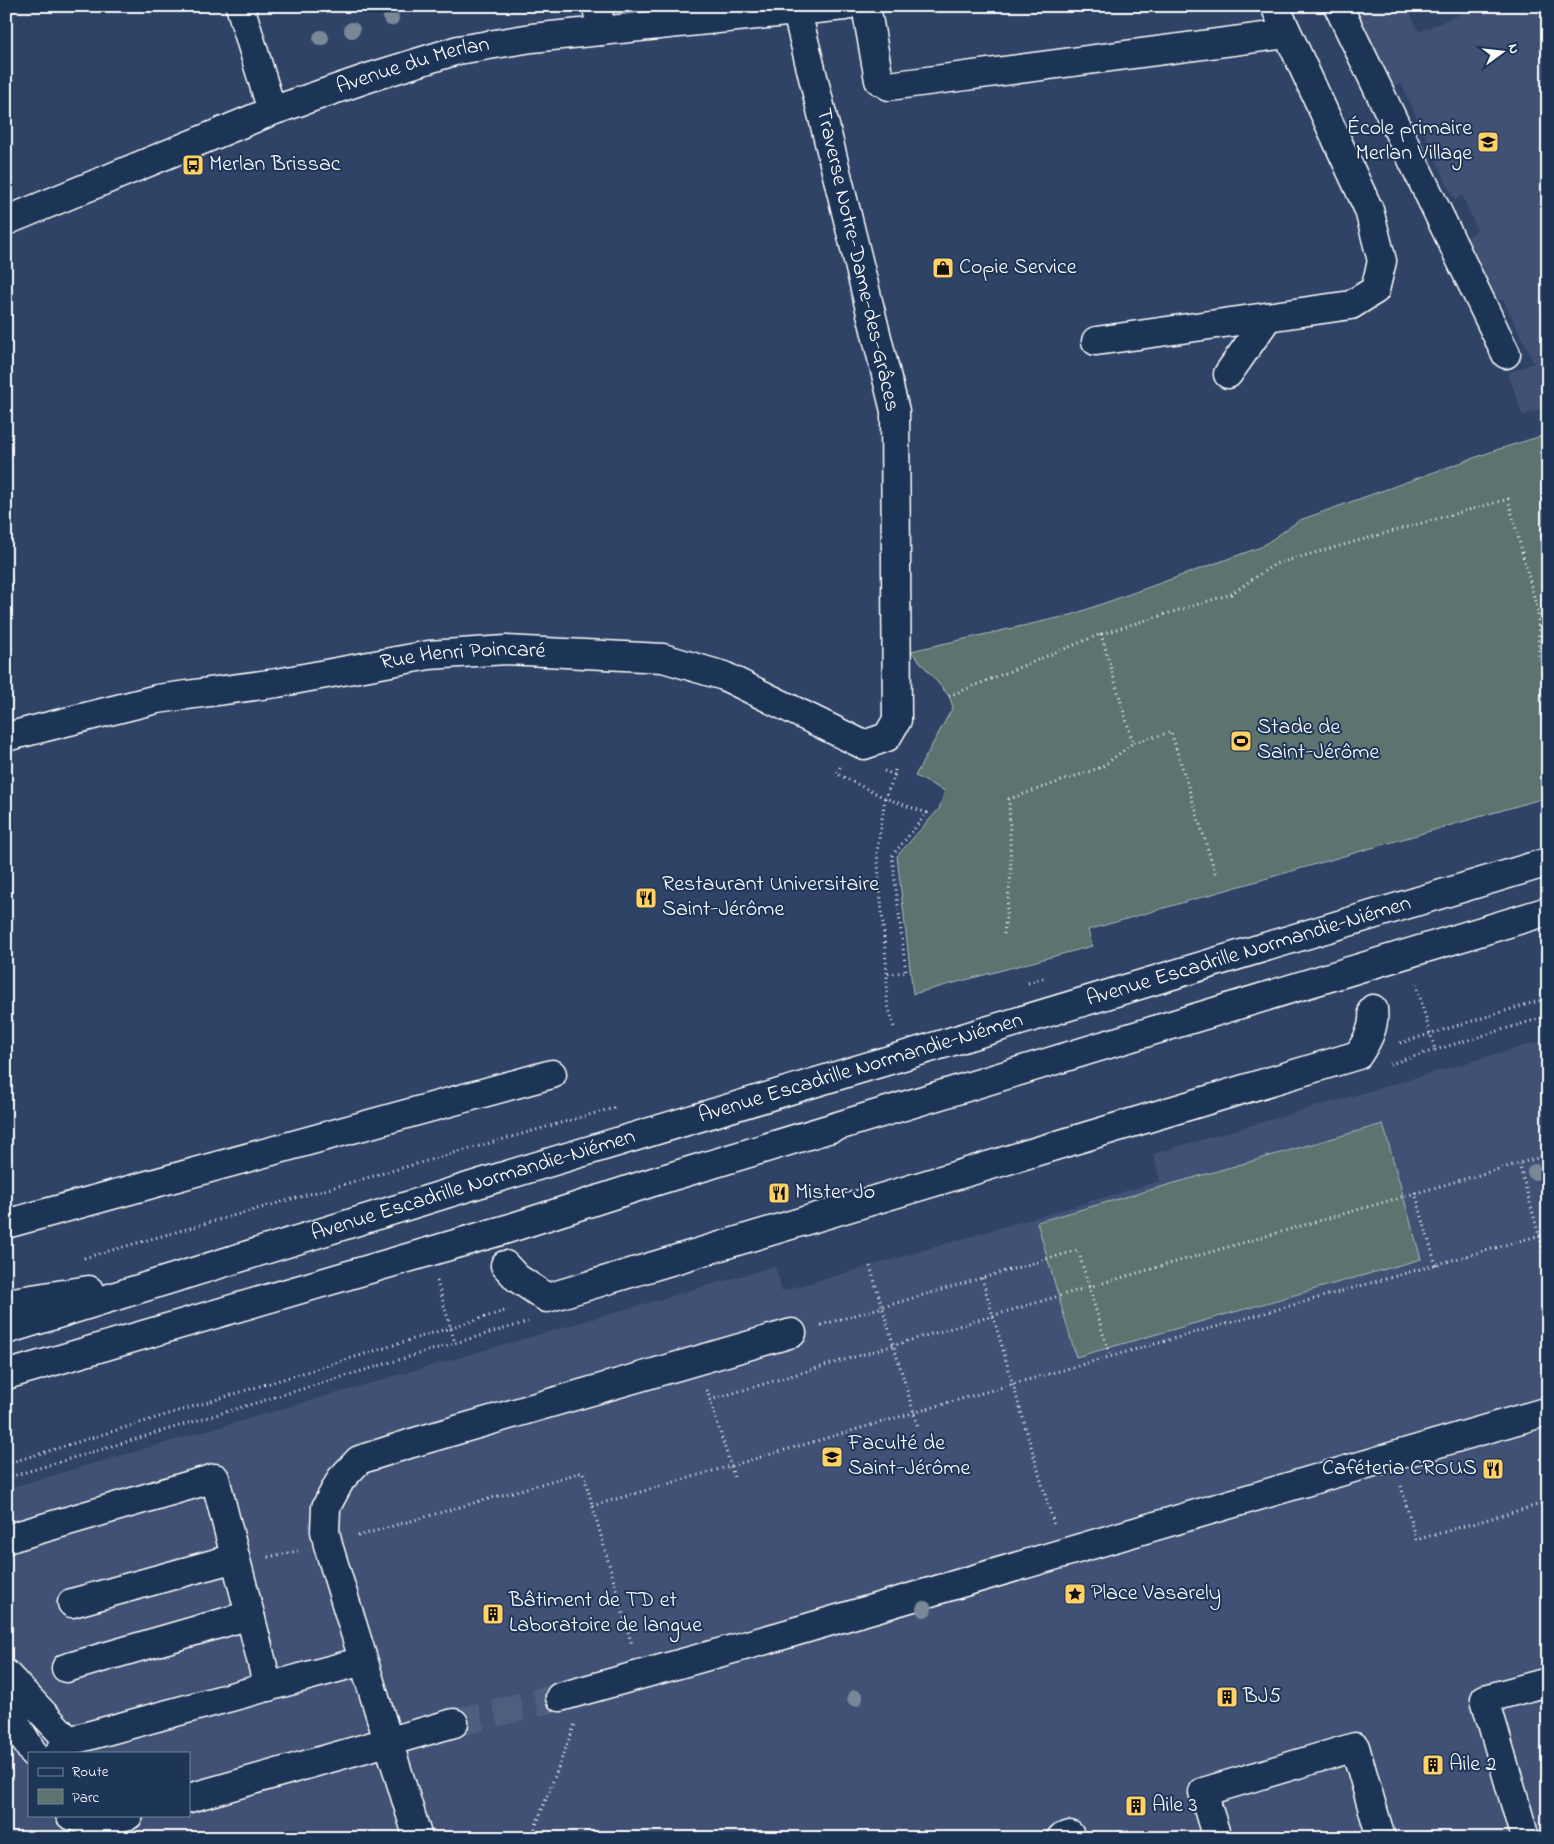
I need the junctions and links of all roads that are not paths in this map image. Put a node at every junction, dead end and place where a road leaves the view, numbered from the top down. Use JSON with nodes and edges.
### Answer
{"nodes":[{"id":1,"x":240,"y":6,"type":"edge"},
{"id":2,"x":845,"y":6,"type":"edge"},
{"id":3,"x":866,"y":6,"type":"edge"},
{"id":4,"x":1274,"y":6,"type":"edge"},
{"id":5,"x":1338,"y":6,"type":"edge"},
{"id":6,"x":797,"y":12,"type":"junction"},
{"id":7,"x":599,"y":19,"type":"edge"},
{"id":8,"x":1288,"y":34,"type":"junction"},
{"id":9,"x":272,"y":111,"type":"junction"},
{"id":10,"x":6,"y":221,"type":"edge"},
{"id":11,"x":1268,"y":317,"type":"junction"},
{"id":12,"x":1096,"y":341,"type":"dead end"},
{"id":13,"x":1506,"y":354,"type":"dead end"},
{"id":14,"x":1228,"y":374,"type":"dead end"},
{"id":15,"x":896,"y":720,"type":"joint"},
{"id":16,"x":6,"y":737,"type":"edge"},
{"id":17,"x":1548,"y":862,"type":"edge"},
{"id":18,"x":1548,"y":911,"type":"edge"},
{"id":19,"x":1373,"y":1008,"type":"dead end"},
{"id":20,"x":552,"y":1074,"type":"dead end"},
{"id":21,"x":6,"y":1224,"type":"edge"},
{"id":22,"x":505,"y":1265,"type":"dead end"},
{"id":23,"x":175,"y":1276,"type":"junction"},
{"id":24,"x":6,"y":1303,"type":"edge"},
{"id":25,"x":6,"y":1330,"type":"edge"},
{"id":26,"x":792,"y":1333,"type":"road end"},
{"id":27,"x":6,"y":1375,"type":"edge"},
{"id":28,"x":1548,"y":1411,"type":"edge"},
{"id":29,"x":6,"y":1539,"type":"edge"},
{"id":30,"x":235,"y":1558,"type":"junction"},
{"id":31,"x":72,"y":1603,"type":"dead end"},
{"id":32,"x":250,"y":1615,"type":"junction"},
{"id":33,"x":363,"y":1661,"type":"junction"},
{"id":34,"x":66,"y":1668,"type":"dead end"},
{"id":35,"x":6,"y":1674,"type":"edge"},
{"id":36,"x":1548,"y":1682,"type":"edge"},
{"id":37,"x":268,"y":1687,"type":"junction"},
{"id":38,"x":560,"y":1697,"type":"tunnel mouth"},
{"id":39,"x":6,"y":1713,"type":"edge"},
{"id":40,"x":454,"y":1723,"type":"tunnel mouth"},
{"id":41,"x":387,"y":1743,"type":"junction"},
{"id":42,"x":64,"y":1747,"type":"edge"},
{"id":43,"x":32,"y":1752,"type":"edge"},
{"id":44,"x":190,"y":1798,"type":"edge"},
{"id":45,"x":73,"y":1816,"type":"edge"},
{"id":46,"x":125,"y":1816,"type":"edge"},
{"id":47,"x":418,"y":1838,"type":"edge"},
{"id":48,"x":1061,"y":1838,"type":"edge"},
{"id":49,"x":1071,"y":1838,"type":"edge"},
{"id":50,"x":1217,"y":1838,"type":"edge"},
{"id":51,"x":1381,"y":1838,"type":"edge"},
{"id":52,"x":1525,"y":1838,"type":"edge"}],
"edges":[{"from":1,"to":9,"type":"street"},
{"from":2,"to":6,"type":"street","name":"Avenue du Merlan"},
{"from":3,"to":8,"type":"street"},
{"from":4,"to":8,"type":"street"},
{"from":5,"to":13,"type":"street"},
{"from":6,"to":7,"type":"street","name":"Avenue du Merlan"},
{"from":6,"to":15,"type":"street","name":"Traverse Notre-Dame-des-Grâces"},
{"from":7,"to":9,"type":"street","name":"Avenue du Merlan"},
{"from":8,"to":11,"type":"street"},
{"from":9,"to":10,"type":"street","name":"Avenue du Merlan"},
{"from":11,"to":12,"type":"street"},
{"from":11,"to":14,"type":"street"},
{"from":15,"to":16,"type":"street","name":"Rue Henri Poincaré"},
{"from":17,"to":23,"type":"street","name":"Avenue Escadrille Normandie-Niémen"},
{"from":18,"to":27,"type":"street"},
{"from":19,"to":22,"type":"street"},
{"from":20,"to":21,"type":"street"},
{"from":23,"to":24,"type":"street","name":"Avenue Escadrille Normandie-Niémen"},
{"from":23,"to":25,"type":"street","name":"Avenue Escadrille Normandie-Niémen"},
{"from":26,"to":33,"type":"street"},
{"from":28,"to":38,"type":"street"},
{"from":29,"to":30,"type":"street"},
{"from":30,"to":31,"type":"street"},
{"from":30,"to":32,"type":"street"},
{"from":32,"to":34,"type":"street"},
{"from":32,"to":37,"type":"street"},
{"from":33,"to":37,"type":"street"},
{"from":33,"to":41,"type":"street"},
{"from":35,"to":42,"type":"street"},
{"from":36,"to":52,"type":"street"},
{"from":37,"to":42,"type":"street"},
{"from":39,"to":43,"type":"street"},
{"from":40,"to":41,"type":"street"},
{"from":41,"to":44,"type":"street"},
{"from":41,"to":47,"type":"street"},
{"from":45,"to":46,"type":"street"},
{"from":48,"to":49,"type":"street"},
{"from":50,"to":51,"type":"street"}]}
